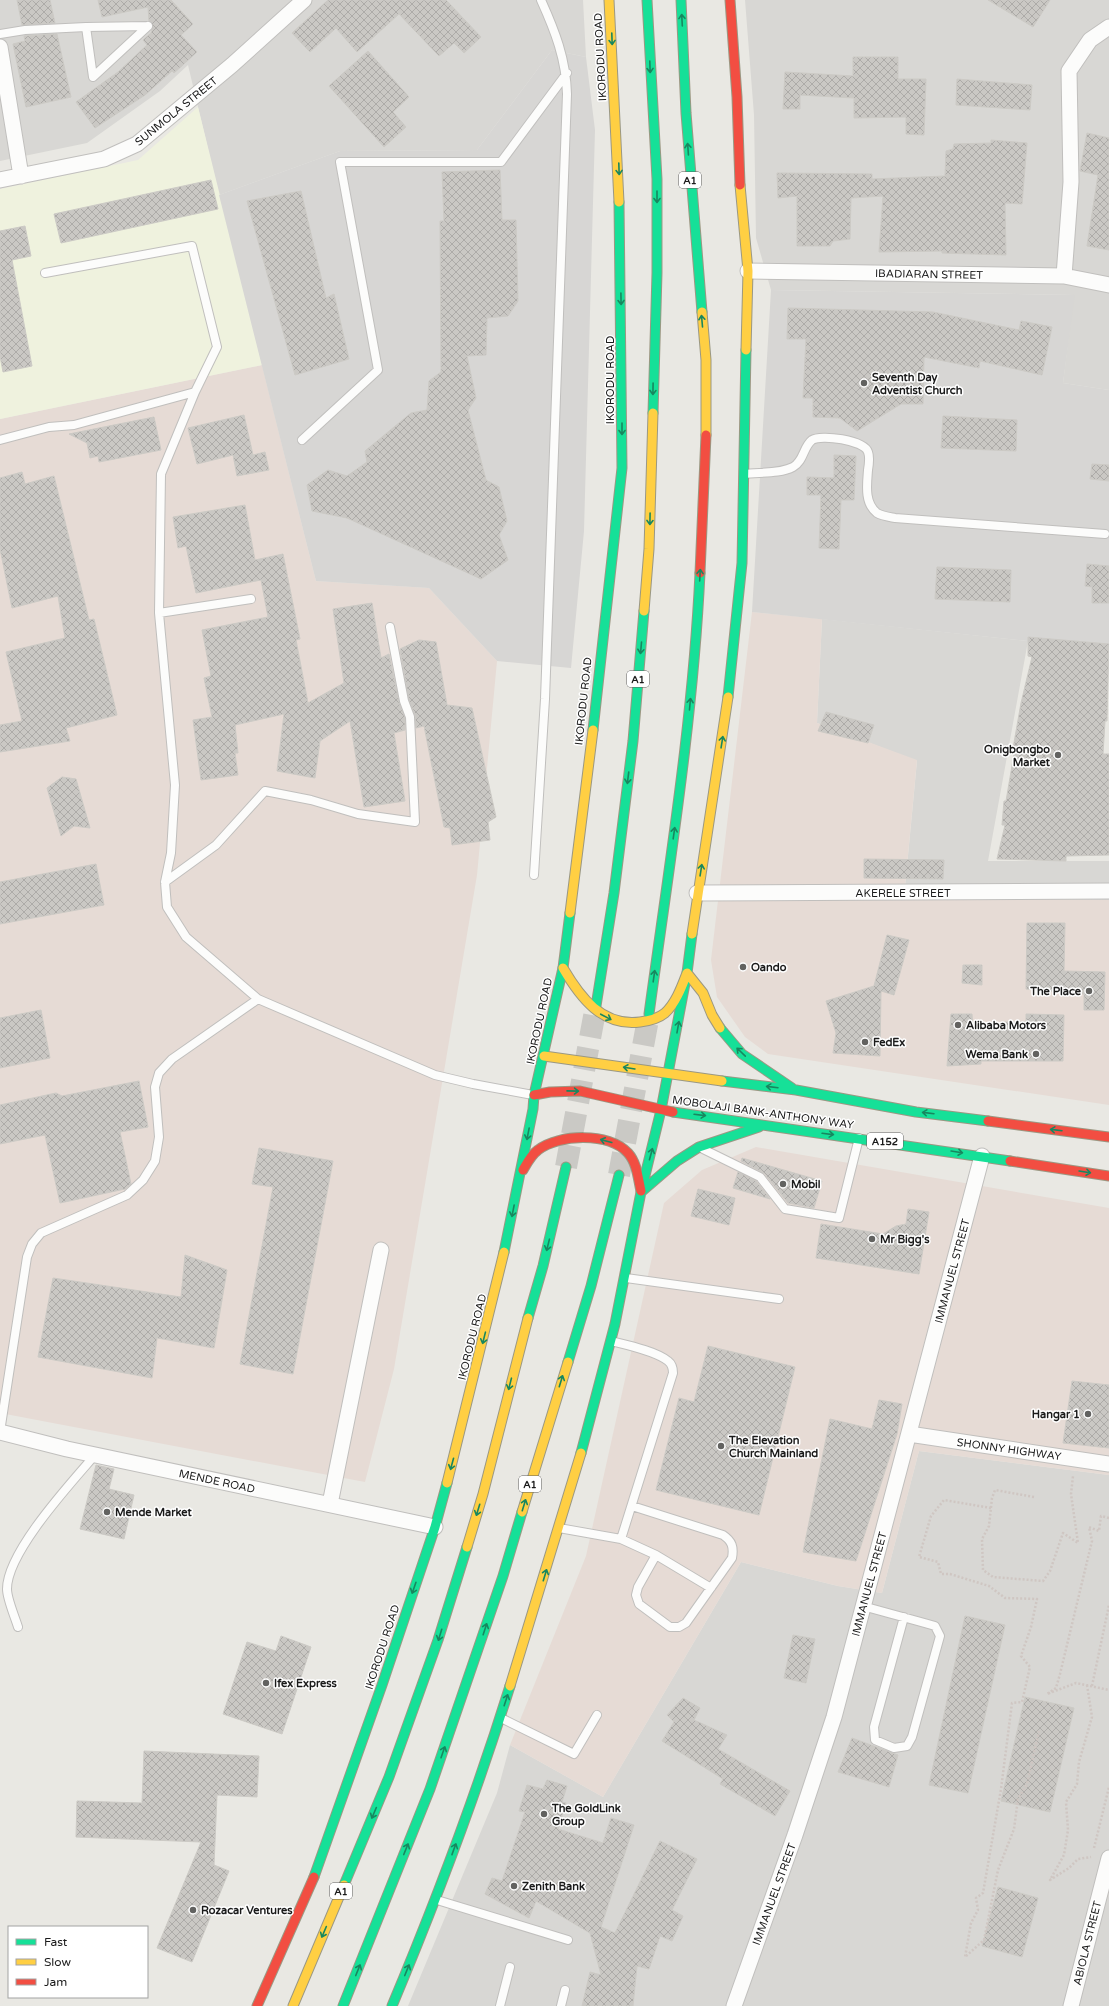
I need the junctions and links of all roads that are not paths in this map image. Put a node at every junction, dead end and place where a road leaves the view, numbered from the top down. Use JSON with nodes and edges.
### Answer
{"nodes":[{"id":1,"x":304,"y":0,"type":"edge"},
{"id":2,"x":541,"y":0,"type":"edge"},
{"id":3,"x":609,"y":0,"type":"edge"},
{"id":4,"x":647,"y":0,"type":"edge"},
{"id":5,"x":681,"y":0,"type":"edge"},
{"id":6,"x":730,"y":0,"type":"edge"},
{"id":7,"x":86,"y":27,"type":"junction"},
{"id":8,"x":1109,"y":27,"type":"edge"},
{"id":9,"x":0,"y":34,"type":"edge"},
{"id":10,"x":0,"y":47,"type":"edge"},
{"id":11,"x":567,"y":73,"type":"junction"},
{"id":12,"x":21,"y":176,"type":"junction"},
{"id":13,"x":0,"y":180,"type":"edge"},
{"id":14,"x":748,"y":271,"type":"junction"},
{"id":15,"x":45,"y":273,"type":"dead end"},
{"id":16,"x":1064,"y":276,"type":"junction"},
{"id":17,"x":1109,"y":285,"type":"edge"},
{"id":18,"x":195,"y":392,"type":"junction"},
{"id":19,"x":0,"y":440,"type":"edge"},
{"id":20,"x":302,"y":440,"type":"dead end"},
{"id":21,"x":744,"y":474,"type":"junction"},
{"id":22,"x":1106,"y":534,"type":"dead end"},
{"id":23,"x":251,"y":599,"type":"dead end"},
{"id":24,"x":159,"y":613,"type":"junction"},
{"id":25,"x":390,"y":627,"type":"dead end"},
{"id":26,"x":534,"y":875,"type":"dead end"},
{"id":27,"x":165,"y":882,"type":"junction"},
{"id":28,"x":1109,"y":891,"type":"edge"},
{"id":29,"x":697,"y":893,"type":"junction"},
{"id":30,"x":563,"y":968,"type":"junction"},
{"id":31,"x":687,"y":973,"type":"junction"},
{"id":32,"x":258,"y":998,"type":"junction"},
{"id":33,"x":596,"y":1006,"type":"tunnel mouth"},
{"id":34,"x":649,"y":1014,"type":"tunnel mouth"},
{"id":35,"x":544,"y":1056,"type":"junction"},
{"id":36,"x":668,"y":1074,"type":"junction"},
{"id":37,"x":796,"y":1090,"type":"junction"},
{"id":38,"x":534,"y":1096,"type":"junction"},
{"id":39,"x":661,"y":1110,"type":"junction"},
{"id":40,"x":764,"y":1125,"type":"junction"},
{"id":41,"x":1109,"y":1137,"type":"edge"},
{"id":42,"x":859,"y":1138,"type":"junction"},
{"id":43,"x":699,"y":1147,"type":"junction"},
{"id":44,"x":982,"y":1156,"type":"junction"},
{"id":45,"x":566,"y":1167,"type":"tunnel mouth"},
{"id":46,"x":521,"y":1173,"type":"junction"},
{"id":47,"x":619,"y":1175,"type":"tunnel mouth"},
{"id":48,"x":1109,"y":1176,"type":"edge"},
{"id":49,"x":641,"y":1192,"type":"junction"},
{"id":50,"x":381,"y":1250,"type":"dead end"},
{"id":51,"x":623,"y":1278,"type":"junction"},
{"id":52,"x":779,"y":1298,"type":"dead end"},
{"id":53,"x":611,"y":1341,"type":"junction"},
{"id":54,"x":0,"y":1432,"type":"edge"},
{"id":55,"x":909,"y":1434,"type":"junction"},
{"id":56,"x":95,"y":1455,"type":"junction"},
{"id":57,"x":1109,"y":1464,"type":"edge"},
{"id":58,"x":330,"y":1504,"type":"junction"},
{"id":59,"x":632,"y":1506,"type":"junction"},
{"id":60,"x":435,"y":1527,"type":"junction"},
{"id":61,"x":559,"y":1528,"type":"junction"},
{"id":62,"x":621,"y":1539,"type":"junction"},
{"id":63,"x":656,"y":1556,"type":"junction"},
{"id":64,"x":711,"y":1588,"type":"junction"},
{"id":65,"x":863,"y":1606,"type":"junction"},
{"id":66,"x":904,"y":1617,"type":"junction"},
{"id":67,"x":18,"y":1627,"type":"dead end"},
{"id":68,"x":597,"y":1716,"type":"dead end"},
{"id":69,"x":500,"y":1718,"type":"junction"},
{"id":70,"x":1109,"y":1858,"type":"edge"},
{"id":71,"x":436,"y":1900,"type":"junction"},
{"id":72,"x":568,"y":1940,"type":"dead end"},
{"id":73,"x":510,"y":1967,"type":"dead end"},
{"id":74,"x":565,"y":1990,"type":"dead end"},
{"id":75,"x":257,"y":2006,"type":"edge"},
{"id":76,"x":293,"y":2006,"type":"edge"},
{"id":77,"x":343,"y":2006,"type":"edge"},
{"id":78,"x":392,"y":2006,"type":"edge"},
{"id":79,"x":500,"y":2006,"type":"edge"},
{"id":80,"x":561,"y":2006,"type":"edge"},
{"id":81,"x":734,"y":2006,"type":"edge"},
{"id":82,"x":1071,"y":2006,"type":"edge"}],
"edges":[{"from":1,"to":12,"type":"street","name":"SUNMOLA STREET"},
{"from":2,"to":11,"type":"lane"},
{"from":3,"to":30,"type":"main road","name":"IKORODU ROAD","one_way":true},
{"from":4,"to":33,"type":"main road","number":"A1","one_way":true},
{"from":34,"to":5,"type":"main road","number":"A1","one_way":true},
{"from":6,"to":14,"type":"main road"},
{"from":7,"to":7,"type":"lane"},
{"from":7,"to":9,"type":"lane"},
{"from":8,"to":16,"type":"street"},
{"from":10,"to":12,"type":"street"},
{"from":11,"to":20,"type":"lane"},
{"from":11,"to":26,"type":"lane"},
{"from":12,"to":13,"type":"street","name":"SUNMOLA STREET"},
{"from":14,"to":16,"type":"street","name":"IBADIARAN STREET"},
{"from":14,"to":21,"type":"main road"},
{"from":15,"to":18,"type":"lane"},
{"from":16,"to":17,"type":"street","name":"IBADIARAN STREET"},
{"from":18,"to":19,"type":"lane"},
{"from":18,"to":24,"type":"lane"},
{"from":21,"to":22,"type":"lane"},
{"from":29,"to":21,"type":"main road","one_way":true},
{"from":23,"to":24,"type":"lane"},
{"from":24,"to":27,"type":"lane"},
{"from":25,"to":27,"type":"lane"},
{"from":27,"to":32,"type":"lane"},
{"from":28,"to":29,"type":"street","name":"AKERELE STREET"},
{"from":29,"to":31,"type":"main road"},
{"from":30,"to":31,"type":"main road","one_way":true},
{"from":30,"to":35,"type":"main road","name":"IKORODU ROAD"},
{"from":36,"to":31,"type":"main road","one_way":true},
{"from":37,"to":31,"type":"main road","one_way":true},
{"from":32,"to":38,"type":"lane"},
{"from":32,"to":54,"type":"lane"},
{"from":36,"to":35,"type":"main road","one_way":true},
{"from":35,"to":38,"type":"main road","name":"IKORODU ROAD"},
{"from":37,"to":36,"type":"main road","one_way":true},
{"from":36,"to":39,"type":"main road"},
{"from":41,"to":37,"type":"main road","one_way":true},
{"from":38,"to":39,"type":"main road","name":"MOBOLAJI BANK-ANTHONY WAY","number":"A152","one_way":true},
{"from":38,"to":46,"type":"main road","name":"IKORODU ROAD","one_way":true},
{"from":39,"to":40,"type":"main road","name":"MOBOLAJI BANK-ANTHONY WAY","number":"A152","one_way":true},
{"from":49,"to":39,"type":"main road","one_way":true},
{"from":40,"to":42,"type":"main road","name":"MOBOLAJI BANK-ANTHONY WAY","number":"A152","one_way":true},
{"from":40,"to":43,"type":"main road","number":"A152"},
{"from":42,"to":43,"type":"lane"},
{"from":42,"to":44,"type":"main road","name":"MOBOLAJI BANK-ANTHONY WAY","number":"A152","one_way":true},
{"from":43,"to":49,"type":"main road","number":"A152"},
{"from":44,"to":48,"type":"main road","name":"MOBOLAJI BANK-ANTHONY WAY","number":"A152","one_way":true},
{"from":44,"to":55,"type":"street","name":"IMMANUEL STREET"},
{"from":45,"to":76,"type":"main road","number":"A1","one_way":true},
{"from":49,"to":46,"type":"main road","one_way":true},
{"from":46,"to":60,"type":"main road","name":"IKORODU ROAD","one_way":true},
{"from":77,"to":47,"type":"main road","number":"A1","one_way":true},
{"from":49,"to":51,"type":"main road"},
{"from":50,"to":58,"type":"street"},
{"from":51,"to":52,"type":"lane"},
{"from":51,"to":53,"type":"main road"},
{"from":53,"to":59,"type":"lane"},
{"from":53,"to":61,"type":"main road"},
{"from":54,"to":56,"type":"street","name":"MENDE ROAD"},
{"from":55,"to":57,"type":"street","name":"SHONNY HIGHWAY"},
{"from":55,"to":65,"type":"street","name":"IMMANUEL STREET"},
{"from":56,"to":58,"type":"street","name":"MENDE ROAD"},
{"from":56,"to":67,"type":"lane"},
{"from":58,"to":60,"type":"street","name":"MENDE ROAD"},
{"from":59,"to":62,"type":"lane"},
{"from":59,"to":64,"type":"lane"},
{"from":60,"to":75,"type":"main road","name":"IKORODU ROAD","one_way":true},
{"from":61,"to":62,"type":"lane"},
{"from":69,"to":61,"type":"main road","one_way":true},
{"from":62,"to":63,"type":"lane"},
{"from":63,"to":64,"type":"lane"},
{"from":63,"to":64,"type":"lane"},
{"from":65,"to":66,"type":"lane"},
{"from":65,"to":81,"type":"street","name":"IMMANUEL STREET"},
{"from":66,"to":66,"type":"lane"},
{"from":68,"to":69,"type":"lane"},
{"from":71,"to":69,"type":"main road","one_way":true},
{"from":70,"to":82,"type":"street","name":"ABIOLA STREET"},
{"from":71,"to":72,"type":"lane"},
{"from":78,"to":71,"type":"main road","one_way":true},
{"from":73,"to":79,"type":"lane"},
{"from":74,"to":80,"type":"lane"}]}
